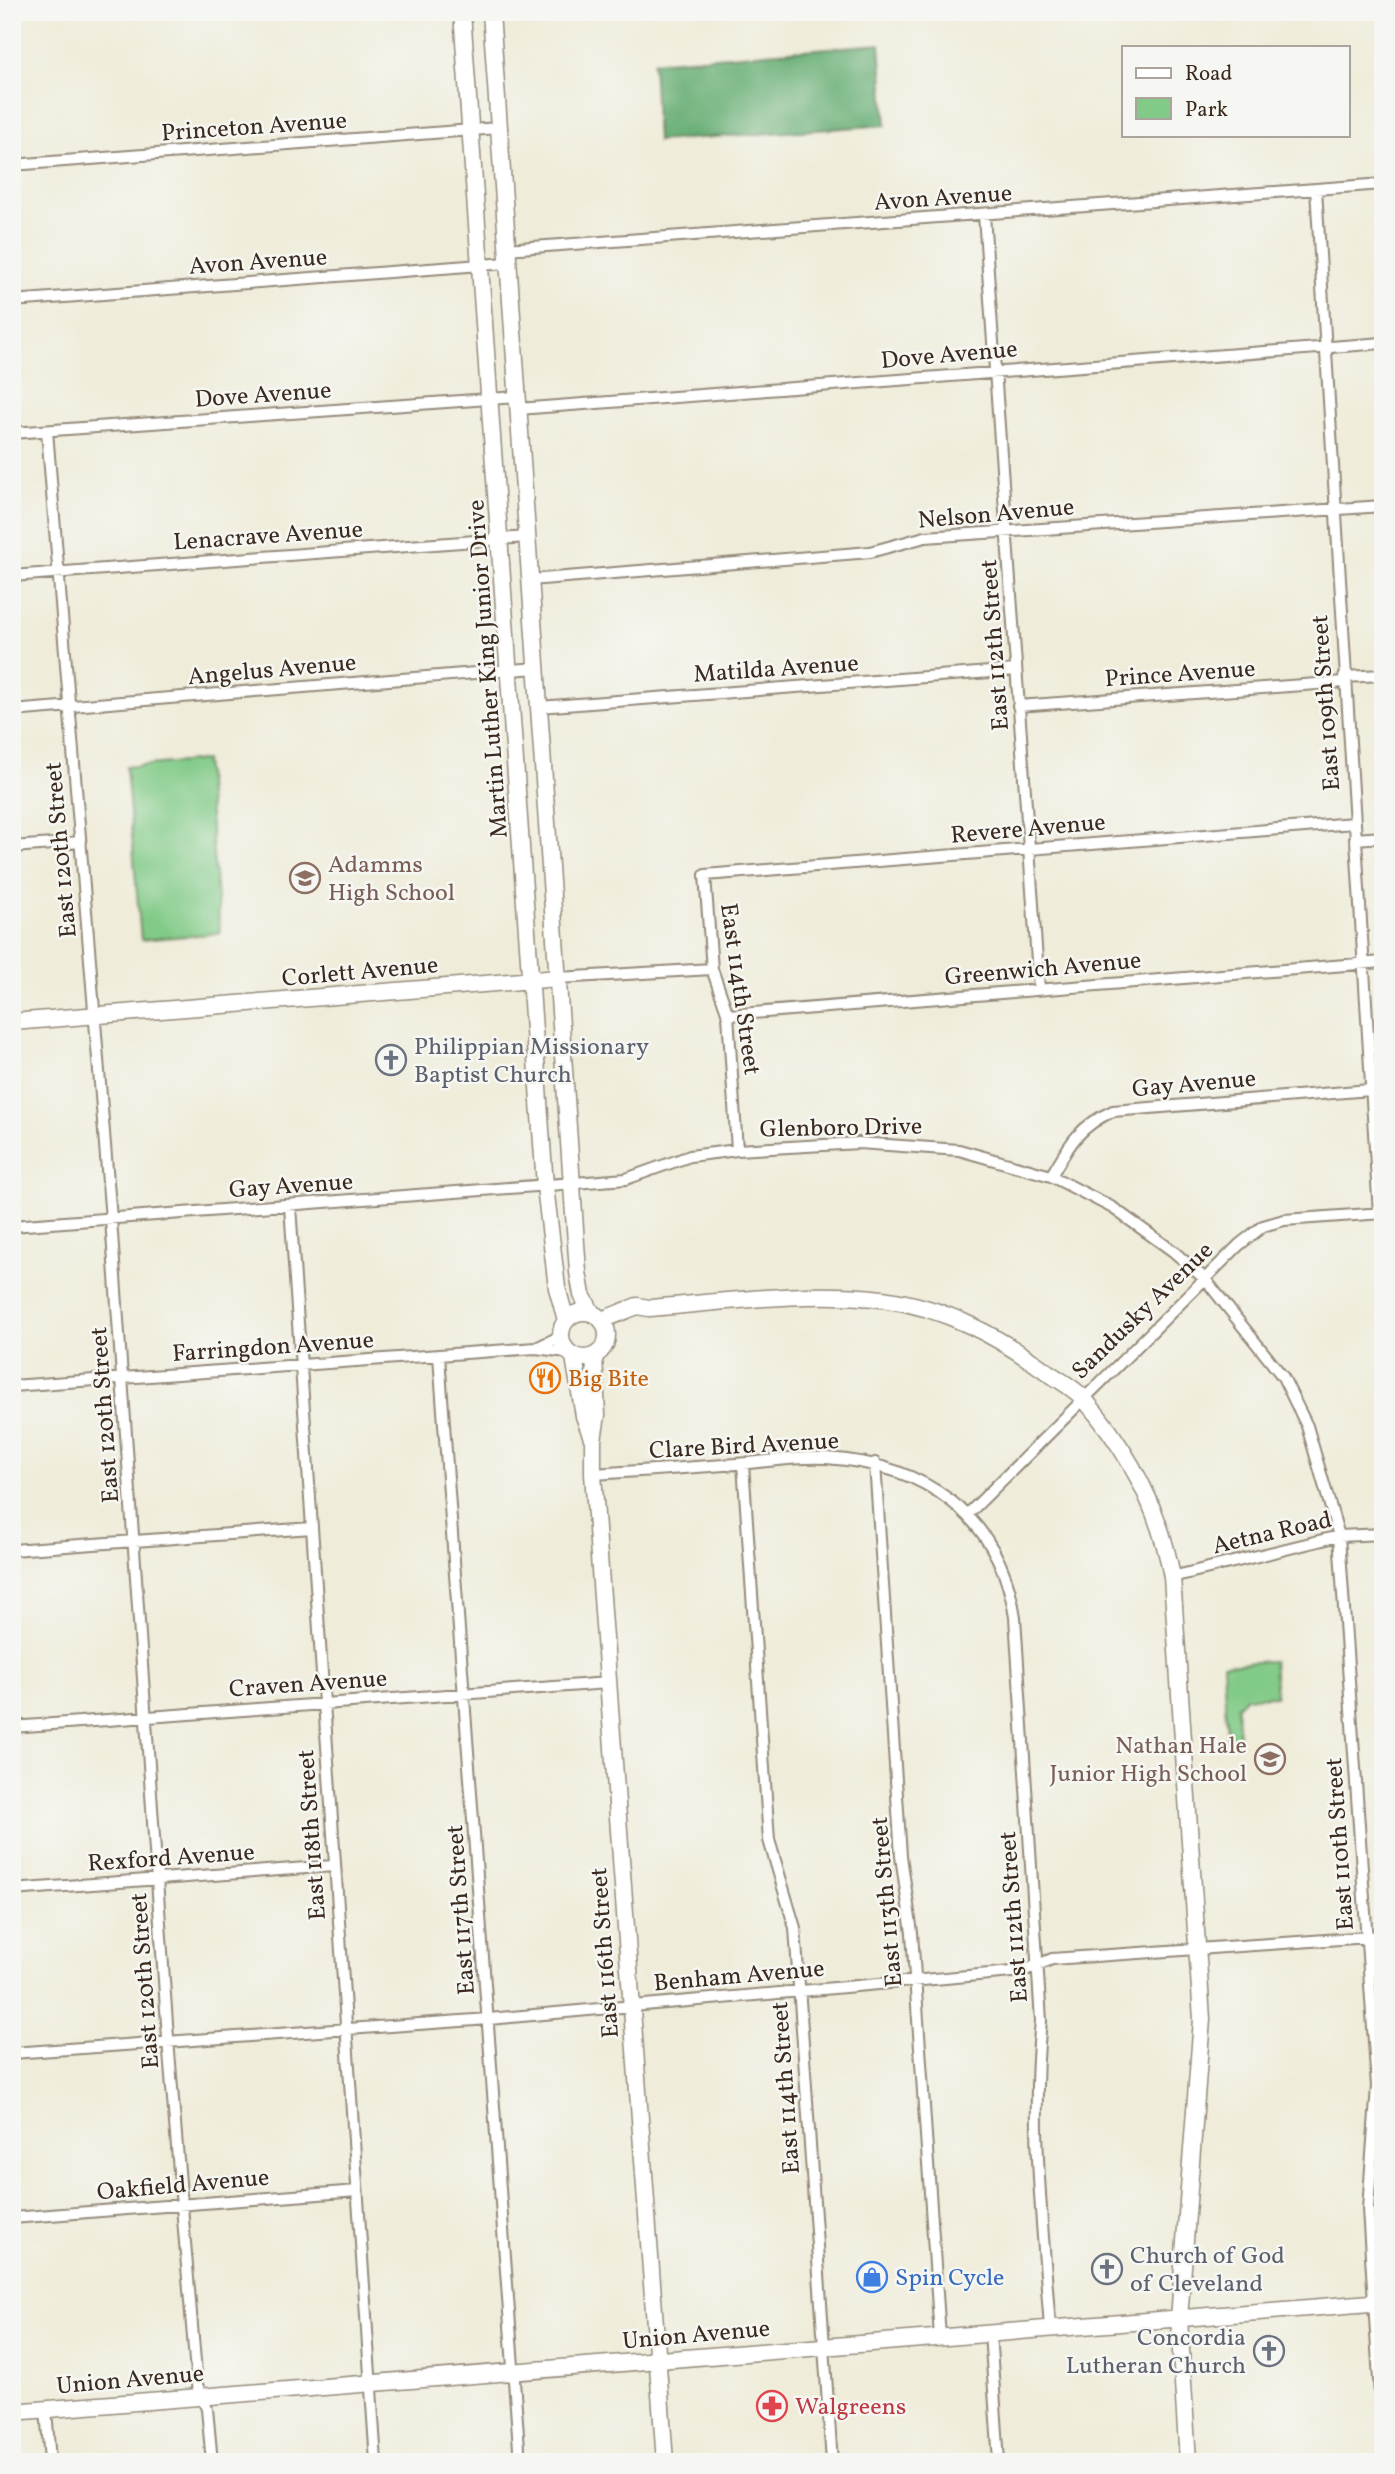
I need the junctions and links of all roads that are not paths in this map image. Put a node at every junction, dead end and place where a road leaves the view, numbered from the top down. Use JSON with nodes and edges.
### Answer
{"nodes":[{"id":1,"x":462,"y":12,"type":"edge"},
{"id":2,"x":491,"y":12,"type":"edge"},
{"id":3,"x":498,"y":128,"type":"junction"},
{"id":4,"x":471,"y":130,"type":"junction"},
{"id":5,"x":12,"y":165,"type":"edge"},
{"id":6,"x":1383,"y":184,"type":"edge"},
{"id":7,"x":1316,"y":189,"type":"junction"},
{"id":8,"x":984,"y":215,"type":"junction"},
{"id":9,"x":506,"y":256,"type":"junction"},
{"id":10,"x":481,"y":265,"type":"junction"},
{"id":11,"x":12,"y":301,"type":"edge"},
{"id":12,"x":1383,"y":343,"type":"edge"},
{"id":13,"x":1326,"y":346,"type":"junction"},
{"id":14,"x":995,"y":371,"type":"junction"},
{"id":15,"x":490,"y":399,"type":"junction"},
{"id":16,"x":517,"y":403,"type":"junction"},
{"id":17,"x":47,"y":431,"type":"junction"},
{"id":18,"x":12,"y":433,"type":"edge"},
{"id":19,"x":1383,"y":506,"type":"edge"},
{"id":20,"x":1334,"y":509,"type":"junction"},
{"id":21,"x":1007,"y":532,"type":"junction"},
{"id":22,"x":527,"y":537,"type":"junction"},
{"id":23,"x":500,"y":539,"type":"junction"},
{"id":24,"x":57,"y":572,"type":"junction"},
{"id":25,"x":12,"y":576,"type":"edge"},
{"id":26,"x":530,"y":580,"type":"junction"},
{"id":27,"x":536,"y":668,"type":"junction"},
{"id":28,"x":510,"y":670,"type":"junction"},
{"id":29,"x":1016,"y":670,"type":"junction"},
{"id":30,"x":1383,"y":675,"type":"edge"},
{"id":31,"x":1344,"y":680,"type":"junction"},
{"id":32,"x":69,"y":706,"type":"junction"},
{"id":33,"x":1018,"y":706,"type":"junction"},
{"id":34,"x":539,"y":707,"type":"junction"},
{"id":35,"x":12,"y":711,"type":"edge"},
{"id":36,"x":1354,"y":823,"type":"junction"},
{"id":37,"x":1383,"y":837,"type":"edge"},
{"id":38,"x":1355,"y":839,"type":"junction"},
{"id":39,"x":81,"y":842,"type":"junction"},
{"id":40,"x":12,"y":846,"type":"edge"},
{"id":41,"x":1028,"y":849,"type":"junction"},
{"id":42,"x":705,"y":875,"type":"joint"},
{"id":43,"x":1383,"y":962,"type":"edge"},
{"id":44,"x":1362,"y":963,"type":"junction"},
{"id":45,"x":712,"y":969,"type":"junction"},
{"id":46,"x":558,"y":978,"type":"junction"},
{"id":47,"x":533,"y":980,"type":"junction"},
{"id":48,"x":1039,"y":989,"type":"junction"},
{"id":49,"x":728,"y":1015,"type":"junction"},
{"id":50,"x":94,"y":1016,"type":"junction"},
{"id":51,"x":12,"y":1022,"type":"edge"},
{"id":52,"x":1370,"y":1090,"type":"junction"},
{"id":53,"x":737,"y":1150,"type":"junction"},
{"id":54,"x":1051,"y":1176,"type":"junction"},
{"id":55,"x":573,"y":1184,"type":"junction"},
{"id":56,"x":545,"y":1186,"type":"junction"},
{"id":57,"x":290,"y":1206,"type":"junction"},
{"id":58,"x":1381,"y":1213,"type":"edge"},
{"id":59,"x":111,"y":1219,"type":"junction"},
{"id":60,"x":12,"y":1226,"type":"edge"},
{"id":61,"x":1205,"y":1279,"type":"junction"},
{"id":62,"x":566,"y":1320,"type":"junction"},
{"id":63,"x":600,"y":1322,"type":"junction"},
{"id":64,"x":561,"y":1336,"type":"junction"},
{"id":65,"x":536,"y":1348,"type":"junction"},
{"id":66,"x":571,"y":1354,"type":"junction"},
{"id":67,"x":439,"y":1356,"type":"junction"},
{"id":68,"x":594,"y":1356,"type":"junction"},
{"id":69,"x":300,"y":1366,"type":"junction"},
{"id":70,"x":122,"y":1378,"type":"junction"},
{"id":71,"x":12,"y":1386,"type":"edge"},
{"id":72,"x":1082,"y":1397,"type":"junction"},
{"id":73,"x":593,"y":1440,"type":"junction"},
{"id":74,"x":743,"y":1464,"type":"junction"},
{"id":75,"x":875,"y":1464,"type":"junction"},
{"id":76,"x":593,"y":1474,"type":"junction"},
{"id":77,"x":968,"y":1514,"type":"junction"},
{"id":78,"x":312,"y":1528,"type":"junction"},
{"id":79,"x":1383,"y":1534,"type":"edge"},
{"id":80,"x":1339,"y":1536,"type":"junction"},
{"id":81,"x":134,"y":1542,"type":"junction"},
{"id":82,"x":12,"y":1550,"type":"edge"},
{"id":83,"x":1172,"y":1577,"type":"junction"},
{"id":84,"x":608,"y":1683,"type":"junction"},
{"id":85,"x":466,"y":1693,"type":"junction"},
{"id":86,"x":324,"y":1704,"type":"junction"},
{"id":87,"x":146,"y":1716,"type":"junction"},
{"id":88,"x":12,"y":1727,"type":"edge"},
{"id":89,"x":333,"y":1866,"type":"junction"},
{"id":90,"x":157,"y":1878,"type":"junction"},
{"id":91,"x":12,"y":1890,"type":"edge"},
{"id":92,"x":1383,"y":1936,"type":"edge"},
{"id":93,"x":1367,"y":1937,"type":"junction"},
{"id":94,"x":1198,"y":1949,"type":"junction"},
{"id":95,"x":1037,"y":1964,"type":"junction"},
{"id":96,"x":915,"y":1980,"type":"junction"},
{"id":97,"x":799,"y":1990,"type":"junction"},
{"id":98,"x":630,"y":2005,"type":"junction"},
{"id":99,"x":489,"y":2019,"type":"junction"},
{"id":100,"x":346,"y":2027,"type":"junction"},
{"id":101,"x":169,"y":2041,"type":"junction"},
{"id":102,"x":12,"y":2053,"type":"edge"},
{"id":103,"x":357,"y":2191,"type":"junction"},
{"id":104,"x":182,"y":2206,"type":"junction"},
{"id":105,"x":12,"y":2218,"type":"edge"},
{"id":106,"x":1378,"y":2302,"type":"edge"},
{"id":107,"x":1179,"y":2319,"type":"junction"},
{"id":108,"x":1050,"y":2328,"type":"junction"},
{"id":109,"x":990,"y":2333,"type":"junction"},
{"id":110,"x":940,"y":2337,"type":"junction"},
{"id":111,"x":824,"y":2346,"type":"junction"},
{"id":112,"x":658,"y":2360,"type":"junction"},
{"id":113,"x":514,"y":2371,"type":"junction"},
{"id":114,"x":370,"y":2383,"type":"junction"},
{"id":115,"x":201,"y":2396,"type":"junction"},
{"id":116,"x":46,"y":2409,"type":"junction"},
{"id":117,"x":12,"y":2412,"type":"edge"},
{"id":118,"x":1383,"y":2442,"type":"edge"},
{"id":119,"x":51,"y":2462,"type":"edge"},
{"id":120,"x":212,"y":2462,"type":"edge"},
{"id":121,"x":376,"y":2462,"type":"edge"},
{"id":122,"x":520,"y":2462,"type":"edge"},
{"id":123,"x":665,"y":2462,"type":"edge"},
{"id":124,"x":832,"y":2462,"type":"edge"},
{"id":125,"x":999,"y":2462,"type":"edge"},
{"id":126,"x":1188,"y":2462,"type":"edge"}],
"edges":[{"from":1,"to":4,"type":"main road","name":"Martin Luther King Junior Drive"},
{"from":2,"to":3,"type":"main road","name":"Martin Luther King Junior Drive"},
{"from":3,"to":4,"type":"street","name":"Princeton Avenue"},
{"from":3,"to":9,"type":"main road","name":"Martin Luther King Junior Drive"},
{"from":4,"to":5,"type":"street","name":"Princeton Avenue"},
{"from":4,"to":10,"type":"main road","name":"Martin Luther King Junior Drive"},
{"from":6,"to":7,"type":"street","name":"Avon Avenue"},
{"from":7,"to":8,"type":"street","name":"Avon Avenue"},
{"from":7,"to":13,"type":"street","name":"East 109th Street"},
{"from":8,"to":9,"type":"street","name":"Avon Avenue"},
{"from":8,"to":14,"type":"street","name":"East 112th Street"},
{"from":9,"to":10,"type":"street","name":"Avon Avenue"},
{"from":9,"to":16,"type":"main road","name":"Martin Luther King Junior Drive"},
{"from":10,"to":11,"type":"street","name":"Avon Avenue"},
{"from":10,"to":15,"type":"main road","name":"Martin Luther King Junior Drive"},
{"from":12,"to":13,"type":"street","name":"Dove Avenue"},
{"from":13,"to":14,"type":"street","name":"Dove Avenue"},
{"from":13,"to":20,"type":"street","name":"East 109th Street"},
{"from":14,"to":16,"type":"street","name":"Dove Avenue"},
{"from":14,"to":21,"type":"street","name":"East 112th Street"},
{"from":15,"to":16,"type":"street","name":"Dove Avenue"},
{"from":15,"to":17,"type":"street","name":"Dove Avenue"},
{"from":15,"to":23,"type":"main road","name":"Martin Luther King Junior Drive"},
{"from":16,"to":22,"type":"main road","name":"Martin Luther King Junior Drive"},
{"from":17,"to":18,"type":"street","name":"Dove Avenue"},
{"from":17,"to":24,"type":"street","name":"East 120th Street"},
{"from":19,"to":20,"type":"street","name":"Nelson Avenue"},
{"from":20,"to":21,"type":"street","name":"Nelson Avenue"},
{"from":20,"to":31,"type":"street","name":"East 109th Street"},
{"from":21,"to":26,"type":"street","name":"Nelson Avenue"},
{"from":21,"to":29,"type":"street","name":"East 112th Street"},
{"from":22,"to":23,"type":"street","name":"Lenacrave Avenue"},
{"from":22,"to":26,"type":"main road","name":"Martin Luther King Junior Drive"},
{"from":23,"to":24,"type":"street","name":"Lenacrave Avenue"},
{"from":23,"to":28,"type":"main road","name":"Martin Luther King Junior Drive"},
{"from":24,"to":25,"type":"street","name":"Lenacrave Avenue"},
{"from":24,"to":32,"type":"street","name":"East 120th Street"},
{"from":26,"to":27,"type":"main road","name":"Martin Luther King Junior Drive"},
{"from":27,"to":28,"type":"street","name":"Angelus Avenue"},
{"from":27,"to":34,"type":"main road","name":"Martin Luther King Junior Drive"},
{"from":28,"to":32,"type":"street","name":"Angelus Avenue"},
{"from":28,"to":47,"type":"main road","name":"Martin Luther King Junior Drive"},
{"from":29,"to":33,"type":"street","name":"East 112th Street"},
{"from":29,"to":34,"type":"street","name":"Matilda Avenue"},
{"from":30,"to":31,"type":"street","name":"Prince Avenue"},
{"from":31,"to":33,"type":"street","name":"Prince Avenue"},
{"from":31,"to":36,"type":"street","name":"East 109th Street"},
{"from":32,"to":35,"type":"street","name":"Angelus Avenue"},
{"from":32,"to":39,"type":"street","name":"East 120th Street"},
{"from":33,"to":41,"type":"street","name":"East 112th Street"},
{"from":34,"to":46,"type":"main road","name":"Martin Luther King Junior Drive"},
{"from":36,"to":38,"type":"street","name":"East 109th Street"},
{"from":36,"to":41,"type":"street","name":"Revere Avenue"},
{"from":37,"to":38,"type":"street"},
{"from":38,"to":44,"type":"street","name":"East 109th Street"},
{"from":39,"to":40,"type":"street"},
{"from":39,"to":50,"type":"street","name":"East 120th Street"},
{"from":41,"to":42,"type":"street","name":"Revere Avenue"},
{"from":41,"to":48,"type":"street","name":"East 112th Street"},
{"from":42,"to":45,"type":"street","name":"East 114th Street"},
{"from":43,"to":44,"type":"street","name":"Greenwich Avenue"},
{"from":44,"to":48,"type":"street","name":"Greenwich Avenue"},
{"from":44,"to":52,"type":"street","name":"East 109th Street"},
{"from":45,"to":46,"type":"street","name":"Corlett Avenue"},
{"from":45,"to":49,"type":"street","name":"East 114th Street"},
{"from":46,"to":47,"type":"main road","name":"Corlett Avenue"},
{"from":46,"to":55,"type":"main road","name":"Martin Luther King Junior Drive"},
{"from":47,"to":50,"type":"main road","name":"Corlett Avenue"},
{"from":47,"to":56,"type":"main road","name":"Martin Luther King Junior Drive"},
{"from":48,"to":49,"type":"street","name":"Greenwich Avenue"},
{"from":49,"to":53,"type":"street","name":"East 114th Street"},
{"from":50,"to":51,"type":"main road","name":"Corlett Avenue"},
{"from":50,"to":59,"type":"street","name":"East 120th Street"},
{"from":52,"to":54,"type":"street","name":"Gay Avenue"},
{"from":52,"to":58,"type":"street","name":"East 109th Street"},
{"from":53,"to":54,"type":"street","name":"Glenboro Drive"},
{"from":53,"to":55,"type":"street","name":"Glenboro Drive"},
{"from":54,"to":61,"type":"street","name":"Glenboro Drive"},
{"from":55,"to":56,"type":"street","name":"Gay Avenue"},
{"from":55,"to":63,"type":"main road","name":"Martin Luther King Junior Drive"},
{"from":56,"to":57,"type":"street","name":"Gay Avenue"},
{"from":56,"to":62,"type":"main road","name":"Martin Luther King Junior Drive"},
{"from":57,"to":59,"type":"street","name":"Gay Avenue"},
{"from":57,"to":69,"type":"street","name":"East 118th Street"},
{"from":58,"to":61,"type":"street","name":"Sandusky Avenue"},
{"from":59,"to":60,"type":"street","name":"Gay Avenue"},
{"from":59,"to":70,"type":"street","name":"East 120th Street"},
{"from":61,"to":72,"type":"street","name":"Sandusky Avenue"},
{"from":61,"to":80,"type":"street","name":"East 110th Street"},
{"from":62,"to":63,"type":"main road"},
{"from":62,"to":64,"type":"main road"},
{"from":63,"to":68,"type":"main road"},
{"from":63,"to":72,"type":"main road"},
{"from":64,"to":65,"type":"street","name":"Farringdon Avenue"},
{"from":64,"to":66,"type":"main road"},
{"from":65,"to":66,"type":"street","name":"Farringdon Avenue"},
{"from":65,"to":67,"type":"street","name":"Farringdon Avenue"},
{"from":66,"to":68,"type":"main road"},
{"from":66,"to":73,"type":"main road","name":"East 116th Street"},
{"from":67,"to":69,"type":"street","name":"Farringdon Avenue"},
{"from":67,"to":85,"type":"street","name":"East 117th Street"},
{"from":68,"to":73,"type":"main road","name":"East 116th Street"},
{"from":69,"to":70,"type":"street","name":"Farringdon Avenue"},
{"from":69,"to":78,"type":"street","name":"East 118th Street"},
{"from":70,"to":71,"type":"street","name":"Farringdon Avenue"},
{"from":70,"to":81,"type":"street","name":"East 120th Street"},
{"from":72,"to":77,"type":"street","name":"Sandusky Avenue"},
{"from":72,"to":83,"type":"main road"},
{"from":73,"to":76,"type":"main road","name":"East 116th Street"},
{"from":74,"to":75,"type":"street","name":"Clare Bird Avenue"},
{"from":74,"to":76,"type":"street","name":"Clare Bird Avenue"},
{"from":74,"to":97,"type":"street","name":"East 114th Street"},
{"from":75,"to":77,"type":"street","name":"Clare Bird Avenue"},
{"from":75,"to":96,"type":"street","name":"East 113th Street"},
{"from":76,"to":84,"type":"main road","name":"East 116th Street"},
{"from":77,"to":95,"type":"street","name":"East 112th Street"},
{"from":78,"to":81,"type":"street"},
{"from":78,"to":86,"type":"street","name":"East 118th Street"},
{"from":79,"to":80,"type":"street","name":"Aetna Road"},
{"from":80,"to":83,"type":"street","name":"Aetna Road"},
{"from":80,"to":93,"type":"street","name":"East 110th Street"},
{"from":81,"to":82,"type":"street"},
{"from":81,"to":87,"type":"street","name":"East 120th Street"},
{"from":83,"to":94,"type":"main road"},
{"from":84,"to":85,"type":"street","name":"Craven Avenue"},
{"from":84,"to":98,"type":"main road","name":"East 116th Street"},
{"from":85,"to":86,"type":"street","name":"Craven Avenue"},
{"from":85,"to":99,"type":"street","name":"East 117th Street"},
{"from":86,"to":87,"type":"street","name":"Craven Avenue"},
{"from":86,"to":89,"type":"street","name":"East 118th Street"},
{"from":87,"to":88,"type":"street","name":"Craven Avenue"},
{"from":87,"to":90,"type":"street","name":"East 120th Street"},
{"from":89,"to":90,"type":"street","name":"Rexford Avenue"},
{"from":89,"to":100,"type":"street","name":"East 118th Street"},
{"from":90,"to":91,"type":"street","name":"Rexford Avenue"},
{"from":90,"to":101,"type":"street","name":"East 120th Street"},
{"from":92,"to":93,"type":"street","name":"Benham Avenue"},
{"from":93,"to":94,"type":"street","name":"Benham Avenue"},
{"from":93,"to":106,"type":"street","name":"East 110th Street"},
{"from":94,"to":95,"type":"street","name":"Benham Avenue"},
{"from":94,"to":107,"type":"main road"},
{"from":95,"to":96,"type":"street","name":"Benham Avenue"},
{"from":95,"to":108,"type":"street","name":"East 112th Street"},
{"from":96,"to":97,"type":"street","name":"Benham Avenue"},
{"from":96,"to":110,"type":"street","name":"East 113th Street"},
{"from":97,"to":98,"type":"street","name":"Benham Avenue"},
{"from":97,"to":111,"type":"street","name":"East 114th Street"},
{"from":98,"to":99,"type":"street","name":"Benham Avenue"},
{"from":98,"to":112,"type":"main road","name":"East 116th Street"},
{"from":99,"to":100,"type":"street","name":"Benham Avenue"},
{"from":99,"to":113,"type":"street","name":"East 117th Street"},
{"from":100,"to":101,"type":"street","name":"Benham Avenue"},
{"from":100,"to":103,"type":"street","name":"East 118th Street"},
{"from":101,"to":102,"type":"street","name":"Benham Avenue"},
{"from":101,"to":104,"type":"street","name":"East 120th Street"},
{"from":103,"to":104,"type":"street","name":"Oakfield Avenue"},
{"from":103,"to":114,"type":"street","name":"East 118th Street"},
{"from":104,"to":105,"type":"street","name":"Oakfield Avenue"},
{"from":104,"to":115,"type":"street","name":"East 120th Street"},
{"from":106,"to":107,"type":"main road","name":"Union Avenue"},
{"from":106,"to":118,"type":"street","name":"East 110th Street"},
{"from":107,"to":108,"type":"main road","name":"Union Avenue"},
{"from":107,"to":126,"type":"main road"},
{"from":108,"to":109,"type":"main road","name":"Union Avenue"},
{"from":109,"to":110,"type":"main road","name":"Union Avenue"},
{"from":109,"to":125,"type":"street"},
{"from":110,"to":111,"type":"main road","name":"Union Avenue"},
{"from":111,"to":112,"type":"main road","name":"Union Avenue"},
{"from":111,"to":124,"type":"street","name":"East 114th Street"},
{"from":112,"to":113,"type":"main road","name":"Union Avenue"},
{"from":112,"to":123,"type":"main road","name":"East 116th Street"},
{"from":113,"to":114,"type":"main road","name":"Union Avenue"},
{"from":113,"to":122,"type":"street","name":"East 117th Street"},
{"from":114,"to":115,"type":"main road","name":"Union Avenue"},
{"from":114,"to":121,"type":"street","name":"East 118th Street"},
{"from":115,"to":116,"type":"main road","name":"Union Avenue"},
{"from":115,"to":120,"type":"street","name":"East 120th Street"},
{"from":116,"to":117,"type":"main road","name":"Union Avenue"},
{"from":116,"to":119,"type":"street"}]}
